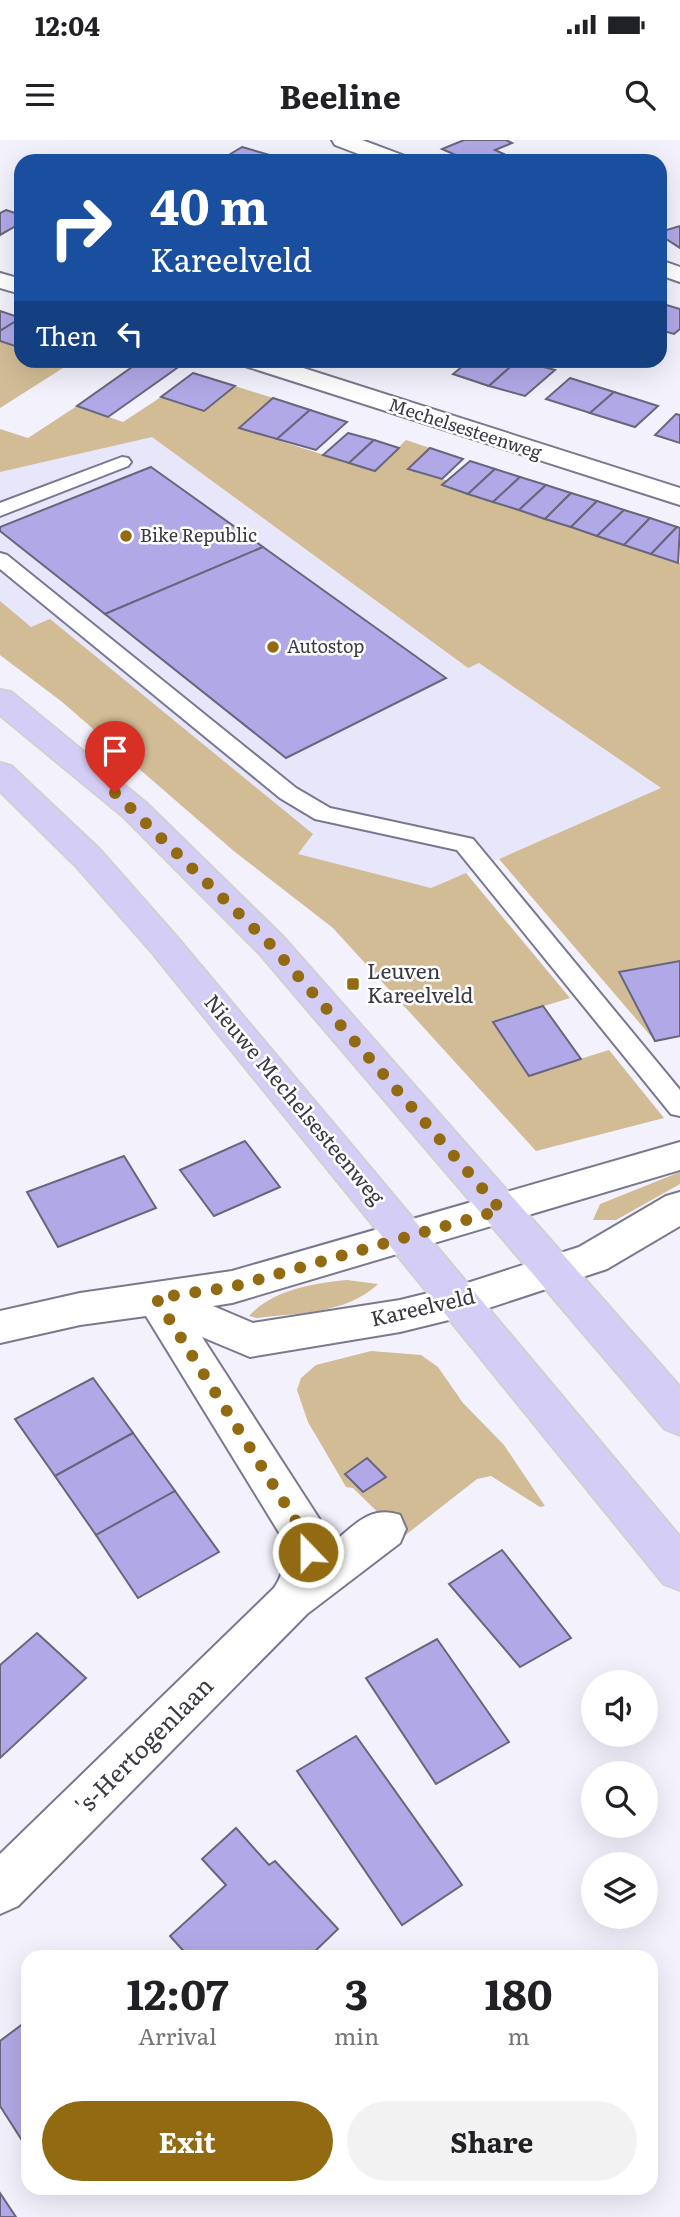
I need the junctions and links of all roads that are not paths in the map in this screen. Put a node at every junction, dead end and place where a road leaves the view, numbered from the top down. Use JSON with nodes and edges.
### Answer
{"nodes":[{"id":1,"x":343,"y":140,"type":"edge"},
{"id":2,"x":389,"y":140,"type":"edge"},
{"id":3,"x":368,"y":149,"type":"junction"},
{"id":4,"x":380,"y":154,"type":"edge"},
{"id":5,"x":276,"y":368,"type":"edge"},
{"id":6,"x":122,"y":462,"type":"dead end"},
{"id":7,"x":680,"y":498,"type":"edge"},
{"id":8,"x":0,"y":510,"type":"edge"},
{"id":9,"x":0,"y":559,"type":"edge"},
{"id":10,"x":0,"y":699,"type":"edge"},
{"id":11,"x":0,"y":773,"type":"edge"},
{"id":12,"x":680,"y":1107,"type":"edge"},
{"id":13,"x":680,"y":1156,"type":"edge"},
{"id":14,"x":680,"y":1207,"type":"edge"},
{"id":15,"x":501,"y":1210,"type":"junction"},
{"id":16,"x":408,"y":1237,"type":"junction"},
{"id":17,"x":554,"y":1272,"type":"junction"},
{"id":18,"x":156,"y":1298,"type":"junction"},
{"id":19,"x":461,"y":1301,"type":"junction"},
{"id":20,"x":0,"y":1328,"type":"edge"},
{"id":21,"x":680,"y":1417,"type":"edge"},
{"id":22,"x":384,"y":1530,"type":"dead end"},
{"id":23,"x":680,"y":1570,"type":"edge"},
{"id":24,"x":290,"y":1602,"type":"junction"},
{"id":25,"x":0,"y":1889,"type":"edge"}],
"edges":[{"from":1,"to":3,"type":"street"},
{"from":2,"to":3,"type":"street"},
{"from":3,"to":4,"type":"street"},
{"from":5,"to":7,"type":"street","name":"Mechelsesteenweg"},
{"from":6,"to":8,"type":"lane"},
{"from":9,"to":12,"type":"lane"},
{"from":10,"to":15,"type":"main road"},
{"from":11,"to":16,"type":"main road","name":"Nieuwe Mechelsesteenweg"},
{"from":13,"to":15,"type":"street"},
{"from":14,"to":17,"type":"street","name":"Kareelveld"},
{"from":15,"to":16,"type":"street"},
{"from":15,"to":17,"type":"main road"},
{"from":16,"to":18,"type":"street"},
{"from":16,"to":19,"type":"main road","name":"Nieuwe Mechelsesteenweg"},
{"from":17,"to":19,"type":"street","name":"Kareelveld"},
{"from":17,"to":21,"type":"main road"},
{"from":18,"to":19,"type":"street","name":"Kareelveld"},
{"from":18,"to":20,"type":"street"},
{"from":18,"to":24,"type":"street","name":"'s-Hertogenlaan"},
{"from":19,"to":23,"type":"main road","name":"Nieuwe Mechelsesteenweg"},
{"from":22,"to":24,"type":"street","name":"'s-Hertogenlaan"},
{"from":24,"to":25,"type":"street","name":"'s-Hertogenlaan"}]}
